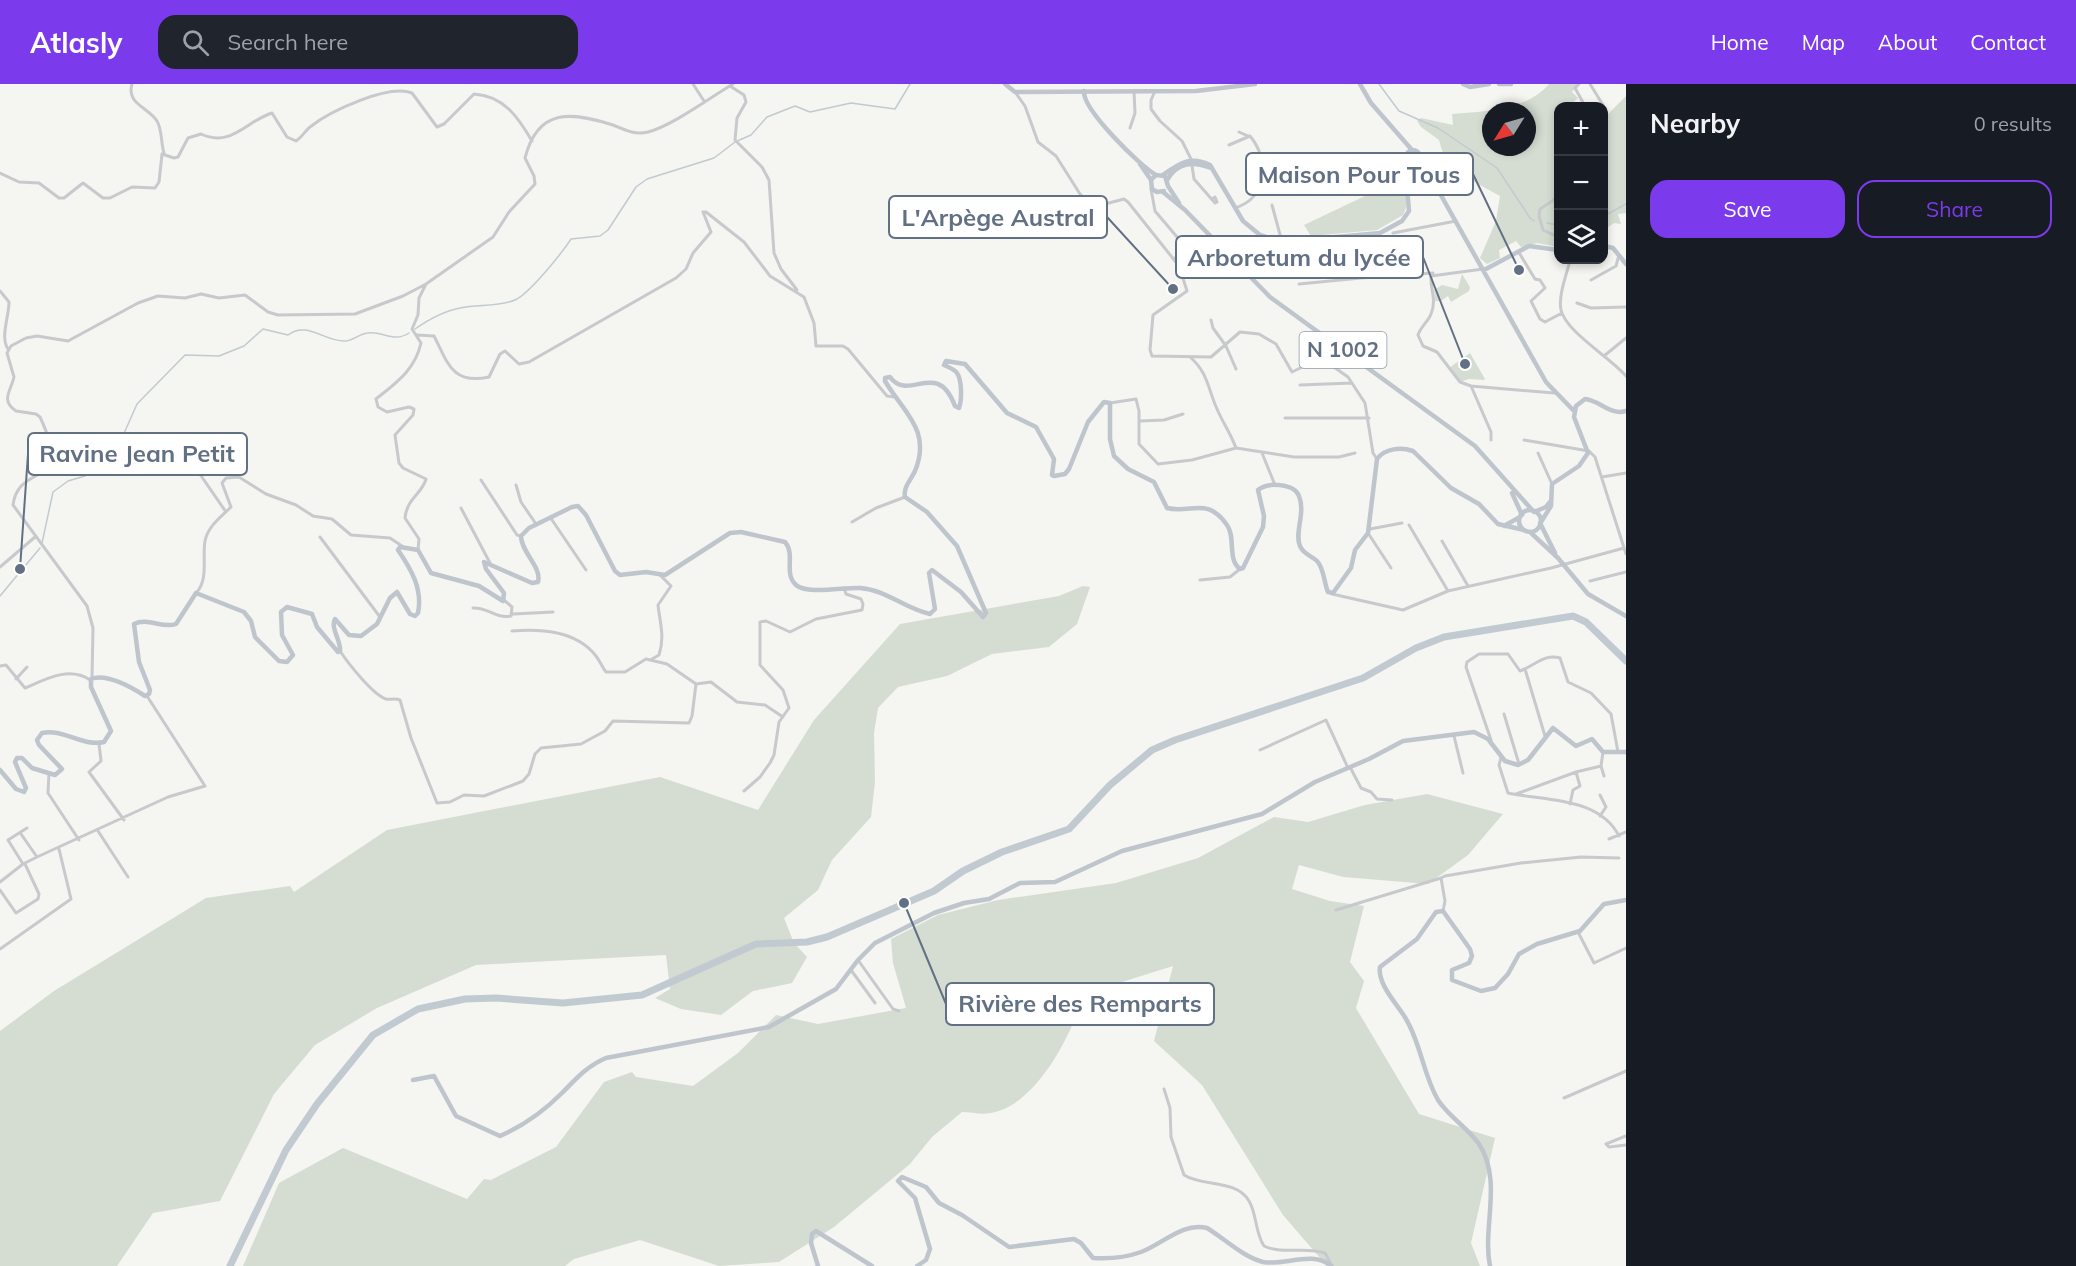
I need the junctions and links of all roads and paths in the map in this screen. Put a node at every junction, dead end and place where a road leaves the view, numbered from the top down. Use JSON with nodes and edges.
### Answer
{"nodes":[{"id":1,"x":132,"y":84,"type":"edge"},
{"id":2,"x":693,"y":84,"type":"edge"},
{"id":3,"x":1005,"y":84,"type":"edge"},
{"id":4,"x":1255,"y":84,"type":"edge"},
{"id":5,"x":1360,"y":84,"type":"edge"},
{"id":6,"x":1463,"y":84,"type":"edge"},
{"id":7,"x":1489,"y":84,"type":"edge"},
{"id":8,"x":1500,"y":84,"type":"edge"},
{"id":9,"x":1511,"y":84,"type":"edge"},
{"id":10,"x":1579,"y":84,"type":"edge"},
{"id":11,"x":1590,"y":84,"type":"edge"},
{"id":12,"x":732,"y":85,"type":"edge"},
{"id":13,"x":1084,"y":91,"type":"junction"},
{"id":14,"x":1134,"y":91,"type":"junction"},
{"id":15,"x":1015,"y":92,"type":"junction"},
{"id":16,"x":1155,"y":92,"type":"junction"},
{"id":17,"x":704,"y":101,"type":"junction"},
{"id":18,"x":1583,"y":102,"type":"edge"},
{"id":19,"x":1601,"y":102,"type":"edge"},
{"id":20,"x":1130,"y":128,"type":"dead end"},
{"id":21,"x":1239,"y":132,"type":"dead end"},
{"id":22,"x":1250,"y":136,"type":"junction"},
{"id":23,"x":1402,"y":140,"type":"junction"},
{"id":24,"x":532,"y":141,"type":"junction"},
{"id":25,"x":1229,"y":145,"type":"dead end"},
{"id":26,"x":1412,"y":150,"type":"junction"},
{"id":27,"x":164,"y":153,"type":"junction"},
{"id":28,"x":1407,"y":154,"type":"junction"},
{"id":29,"x":1135,"y":158,"type":"junction"},
{"id":30,"x":1191,"y":161,"type":"junction"},
{"id":31,"x":1415,"y":162,"type":"junction"},
{"id":32,"x":0,"y":173,"type":"edge"},
{"id":33,"x":1156,"y":175,"type":"junction"},
{"id":34,"x":1163,"y":175,"type":"junction"},
{"id":35,"x":1150,"y":180,"type":"junction"},
{"id":36,"x":1167,"y":180,"type":"junction"},
{"id":37,"x":1168,"y":186,"type":"junction"},
{"id":38,"x":1151,"y":187,"type":"junction"},
{"id":39,"x":1161,"y":192,"type":"junction"},
{"id":40,"x":1212,"y":199,"type":"dead end"},
{"id":41,"x":1554,"y":200,"type":"edge"},
{"id":42,"x":1151,"y":204,"type":"junction"},
{"id":43,"x":1272,"y":205,"type":"dead end"},
{"id":44,"x":1235,"y":208,"type":"junction"},
{"id":45,"x":1185,"y":210,"type":"junction"},
{"id":46,"x":1456,"y":221,"type":"junction"},
{"id":47,"x":1393,"y":233,"type":"dead end"},
{"id":48,"x":1554,"y":235,"type":"edge"},
{"id":49,"x":1332,"y":237,"type":"junction"},
{"id":50,"x":1282,"y":242,"type":"junction"},
{"id":51,"x":1608,"y":247,"type":"edge"},
{"id":52,"x":1554,"y":249,"type":"edge"},
{"id":53,"x":1518,"y":251,"type":"junction"},
{"id":54,"x":1619,"y":255,"type":"junction"},
{"id":55,"x":1174,"y":259,"type":"junction"},
{"id":56,"x":1569,"y":264,"type":"edge"},
{"id":57,"x":1626,"y":264,"type":"edge"},
{"id":58,"x":1484,"y":270,"type":"junction"},
{"id":59,"x":1434,"y":273,"type":"junction"},
{"id":60,"x":1361,"y":278,"type":"junction"},
{"id":61,"x":1591,"y":280,"type":"dead end"},
{"id":62,"x":426,"y":284,"type":"junction"},
{"id":63,"x":1299,"y":284,"type":"dead end"},
{"id":64,"x":0,"y":291,"type":"edge"},
{"id":65,"x":798,"y":291,"type":"junction"},
{"id":66,"x":1577,"y":303,"type":"dead end"},
{"id":67,"x":1626,"y":307,"type":"edge"},
{"id":68,"x":1562,"y":313,"type":"junction"},
{"id":69,"x":1212,"y":320,"type":"dead end"},
{"id":70,"x":417,"y":335,"type":"junction"},
{"id":71,"x":1626,"y":338,"type":"edge"},
{"id":72,"x":1226,"y":346,"type":"junction"},
{"id":73,"x":8,"y":349,"type":"junction"},
{"id":74,"x":1604,"y":356,"type":"junction"},
{"id":75,"x":1191,"y":358,"type":"junction"},
{"id":76,"x":1236,"y":369,"type":"dead end"},
{"id":77,"x":1626,"y":376,"type":"edge"},
{"id":78,"x":1352,"y":383,"type":"junction"},
{"id":79,"x":1300,"y":385,"type":"dead end"},
{"id":80,"x":1471,"y":386,"type":"junction"},
{"id":81,"x":1554,"y":393,"type":"junction"},
{"id":82,"x":896,"y":398,"type":"junction"},
{"id":83,"x":1110,"y":403,"type":"junction"},
{"id":84,"x":1574,"y":410,"type":"junction"},
{"id":85,"x":1626,"y":411,"type":"edge"},
{"id":86,"x":1183,"y":414,"type":"dead end"},
{"id":87,"x":1285,"y":418,"type":"dead end"},
{"id":88,"x":1369,"y":418,"type":"junction"},
{"id":89,"x":1140,"y":421,"type":"junction"},
{"id":90,"x":175,"y":438,"type":"dead end"},
{"id":91,"x":1491,"y":440,"type":"dead end"},
{"id":92,"x":1524,"y":440,"type":"dead end"},
{"id":93,"x":1236,"y":448,"type":"junction"},
{"id":94,"x":1589,"y":451,"type":"junction"},
{"id":95,"x":1262,"y":453,"type":"junction"},
{"id":96,"x":1355,"y":453,"type":"dead end"},
{"id":97,"x":1538,"y":453,"type":"dead end"},
{"id":98,"x":1377,"y":459,"type":"junction"},
{"id":99,"x":1626,"y":473,"type":"edge"},
{"id":100,"x":1602,"y":477,"type":"junction"},
{"id":101,"x":481,"y":480,"type":"dead end"},
{"id":102,"x":1507,"y":482,"type":"junction"},
{"id":103,"x":1552,"y":484,"type":"junction"},
{"id":104,"x":516,"y":485,"type":"dead end"},
{"id":105,"x":1275,"y":486,"type":"junction"},
{"id":106,"x":905,"y":497,"type":"junction"},
{"id":107,"x":1550,"y":500,"type":"junction"},
{"id":108,"x":461,"y":508,"type":"dead end"},
{"id":109,"x":226,"y":512,"type":"junction"},
{"id":110,"x":1534,"y":512,"type":"junction"},
{"id":111,"x":1521,"y":516,"type":"junction"},
{"id":112,"x":550,"y":517,"type":"junction"},
{"id":113,"x":852,"y":522,"type":"dead end"},
{"id":114,"x":1540,"y":523,"type":"junction"},
{"id":115,"x":536,"y":524,"type":"junction"},
{"id":116,"x":1402,"y":524,"type":"dead end"},
{"id":117,"x":1409,"y":525,"type":"dead end"},
{"id":118,"x":1504,"y":526,"type":"junction"},
{"id":119,"x":1524,"y":530,"type":"junction"},
{"id":120,"x":1369,"y":531,"type":"junction"},
{"id":121,"x":1530,"y":532,"type":"junction"},
{"id":122,"x":522,"y":536,"type":"junction"},
{"id":123,"x":35,"y":537,"type":"junction"},
{"id":124,"x":320,"y":537,"type":"dead end"},
{"id":125,"x":1442,"y":541,"type":"dead end"},
{"id":126,"x":402,"y":546,"type":"junction"},
{"id":127,"x":1624,"y":548,"type":"junction"},
{"id":128,"x":418,"y":550,"type":"junction"},
{"id":129,"x":1626,"y":554,"type":"edge"},
{"id":130,"x":1558,"y":558,"type":"junction"},
{"id":131,"x":490,"y":563,"type":"junction"},
{"id":132,"x":0,"y":567,"type":"edge"},
{"id":133,"x":1391,"y":568,"type":"dead end"},
{"id":134,"x":1240,"y":569,"type":"junction"},
{"id":135,"x":586,"y":570,"type":"dead end"},
{"id":136,"x":1626,"y":572,"type":"edge"},
{"id":137,"x":660,"y":575,"type":"junction"},
{"id":138,"x":1200,"y":580,"type":"dead end"},
{"id":139,"x":1590,"y":581,"type":"dead end"},
{"id":140,"x":1468,"y":586,"type":"junction"},
{"id":141,"x":844,"y":588,"type":"junction"},
{"id":142,"x":1448,"y":591,"type":"junction"},
{"id":143,"x":196,"y":593,"type":"junction"},
{"id":144,"x":1332,"y":594,"type":"junction"},
{"id":145,"x":504,"y":600,"type":"junction"},
{"id":146,"x":473,"y":608,"type":"dead end"},
{"id":147,"x":553,"y":612,"type":"dead end"},
{"id":148,"x":513,"y":614,"type":"junction"},
{"id":149,"x":1626,"y":616,"type":"edge"},
{"id":150,"x":381,"y":618,"type":"junction"},
{"id":151,"x":512,"y":631,"type":"dead end"},
{"id":152,"x":340,"y":651,"type":"junction"},
{"id":153,"x":651,"y":660,"type":"junction"},
{"id":154,"x":0,"y":666,"type":"edge"},
{"id":155,"x":27,"y":667,"type":"dead end"},
{"id":156,"x":1525,"y":669,"type":"junction"},
{"id":157,"x":16,"y":679,"type":"junction"},
{"id":158,"x":91,"y":679,"type":"junction"},
{"id":159,"x":696,"y":684,"type":"junction"},
{"id":160,"x":147,"y":696,"type":"junction"},
{"id":161,"x":1504,"y":714,"type":"dead end"},
{"id":162,"x":783,"y":717,"type":"junction"},
{"id":163,"x":1454,"y":736,"type":"junction"},
{"id":164,"x":1545,"y":736,"type":"junction"},
{"id":165,"x":1491,"y":741,"type":"junction"},
{"id":166,"x":99,"y":744,"type":"junction"},
{"id":167,"x":1260,"y":750,"type":"dead end"},
{"id":168,"x":1604,"y":752,"type":"junction"},
{"id":169,"x":1618,"y":752,"type":"junction"},
{"id":170,"x":1626,"y":752,"type":"edge"},
{"id":171,"x":1501,"y":758,"type":"junction"},
{"id":172,"x":1519,"y":764,"type":"junction"},
{"id":173,"x":1601,"y":766,"type":"junction"},
{"id":174,"x":1349,"y":768,"type":"junction"},
{"id":175,"x":0,"y":770,"type":"edge"},
{"id":176,"x":1576,"y":772,"type":"junction"},
{"id":177,"x":49,"y":773,"type":"junction"},
{"id":178,"x":1463,"y":773,"type":"dead end"},
{"id":179,"x":1604,"y":776,"type":"dead end"},
{"id":180,"x":744,"y":791,"type":"dead end"},
{"id":181,"x":1515,"y":794,"type":"junction"},
{"id":182,"x":1600,"y":795,"type":"dead end"},
{"id":183,"x":1392,"y":800,"type":"dead end"},
{"id":184,"x":1570,"y":804,"type":"junction"},
{"id":185,"x":1600,"y":816,"type":"junction"},
{"id":186,"x":124,"y":820,"type":"junction"},
{"id":187,"x":27,"y":828,"type":"dead end"},
{"id":188,"x":98,"y":831,"type":"junction"},
{"id":189,"x":1626,"y":832,"type":"edge"},
{"id":190,"x":20,"y":834,"type":"junction"},
{"id":191,"x":1619,"y":836,"type":"junction"},
{"id":192,"x":1609,"y":838,"type":"dead end"},
{"id":193,"x":79,"y":840,"type":"junction"},
{"id":194,"x":58,"y":849,"type":"junction"},
{"id":195,"x":37,"y":857,"type":"junction"},
{"id":196,"x":1619,"y":858,"type":"dead end"},
{"id":197,"x":24,"y":864,"type":"junction"},
{"id":198,"x":128,"y":877,"type":"dead end"},
{"id":199,"x":1441,"y":878,"type":"junction"},
{"id":200,"x":0,"y":882,"type":"edge"},
{"id":201,"x":0,"y":890,"type":"edge"},
{"id":202,"x":1626,"y":900,"type":"edge"},
{"id":203,"x":1336,"y":909,"type":"dead end"},
{"id":204,"x":1443,"y":911,"type":"junction"},
{"id":205,"x":1578,"y":932,"type":"junction"},
{"id":206,"x":1626,"y":948,"type":"edge"},
{"id":207,"x":0,"y":949,"type":"edge"},
{"id":208,"x":858,"y":960,"type":"junction"},
{"id":209,"x":851,"y":970,"type":"junction"},
{"id":210,"x":875,"y":1003,"type":"dead end"},
{"id":211,"x":899,"y":1011,"type":"dead end"},
{"id":212,"x":1626,"y":1071,"type":"edge"},
{"id":213,"x":413,"y":1080,"type":"dead end"},
{"id":214,"x":1164,"y":1089,"type":"dead end"},
{"id":215,"x":1564,"y":1098,"type":"dead end"},
{"id":216,"x":1626,"y":1136,"type":"edge"},
{"id":217,"x":1626,"y":1144,"type":"edge"},
{"id":218,"x":818,"y":1266,"type":"edge"},
{"id":219,"x":872,"y":1266,"type":"edge"},
{"id":220,"x":917,"y":1266,"type":"edge"},
{"id":221,"x":1331,"y":1266,"type":"edge"},
{"id":222,"x":1490,"y":1266,"type":"edge"}],
"edges":[{"from":1,"to":27,"type":"street"},
{"from":2,"to":17,"type":"street"},
{"from":3,"to":15,"type":"street"},
{"from":4,"to":16,"type":"street"},
{"from":5,"to":23,"type":"street"},
{"from":6,"to":7,"type":"street"},
{"from":8,"to":9,"type":"street"},
{"from":10,"to":18,"type":"street"},
{"from":11,"to":19,"type":"street"},
{"from":12,"to":17,"type":"street"},
{"from":12,"to":65,"type":"street"},
{"from":13,"to":14,"type":"street"},
{"from":13,"to":15,"type":"street"},
{"from":13,"to":29,"type":"street"},
{"from":14,"to":16,"type":"street"},
{"from":14,"to":20,"type":"street"},
{"from":15,"to":55,"type":"street"},
{"from":16,"to":30,"type":"street"},
{"from":17,"to":24,"type":"street"},
{"from":21,"to":22,"type":"street"},
{"from":22,"to":25,"type":"street"},
{"from":22,"to":44,"type":"street"},
{"from":23,"to":26,"type":"street"},
{"from":23,"to":28,"type":"street"},
{"from":24,"to":27,"type":"street"},
{"from":24,"to":62,"type":"street"},
{"from":26,"to":28,"type":"street"},
{"from":26,"to":31,"type":"street"},
{"from":27,"to":32,"type":"street"},
{"from":28,"to":31,"type":"street"},
{"from":29,"to":33,"type":"street"},
{"from":29,"to":35,"type":"street"},
{"from":30,"to":34,"type":"street"},
{"from":30,"to":36,"type":"street"},
{"from":30,"to":40,"type":"street"},
{"from":30,"to":44,"type":"street"},
{"from":31,"to":46,"type":"street"},
{"from":31,"to":49,"type":"street"},
{"from":33,"to":34,"type":"street"},
{"from":33,"to":35,"type":"street"},
{"from":34,"to":36,"type":"street"},
{"from":35,"to":38,"type":"street"},
{"from":36,"to":37,"type":"street"},
{"from":37,"to":39,"type":"street"},
{"from":37,"to":45,"type":"street","number":"N 1002"},
{"from":38,"to":39,"type":"street"},
{"from":38,"to":42,"type":"street"},
{"from":39,"to":42,"type":"street"},
{"from":39,"to":45,"type":"street","number":"N 1002"},
{"from":41,"to":48,"type":"street"},
{"from":42,"to":55,"type":"street"},
{"from":43,"to":50,"type":"street"},
{"from":44,"to":50,"type":"street"},
{"from":45,"to":102,"type":"street","number":"N 1002"},
{"from":46,"to":47,"type":"street"},
{"from":46,"to":58,"type":"street"},
{"from":49,"to":50,"type":"street"},
{"from":49,"to":60,"type":"street"},
{"from":51,"to":54,"type":"street"},
{"from":52,"to":53,"type":"street"},
{"from":53,"to":58,"type":"street"},
{"from":53,"to":68,"type":"street"},
{"from":54,"to":57,"type":"street"},
{"from":54,"to":61,"type":"street"},
{"from":55,"to":75,"type":"street"},
{"from":56,"to":68,"type":"street"},
{"from":58,"to":59,"type":"street"},
{"from":58,"to":81,"type":"street"},
{"from":59,"to":60,"type":"street"},
{"from":59,"to":80,"type":"street"},
{"from":60,"to":63,"type":"street"},
{"from":62,"to":70,"type":"street"},
{"from":62,"to":73,"type":"street"},
{"from":64,"to":73,"type":"street"},
{"from":65,"to":70,"type":"street"},
{"from":65,"to":82,"type":"street"},
{"from":66,"to":67,"type":"street"},
{"from":68,"to":74,"type":"street"},
{"from":69,"to":72,"type":"street"},
{"from":70,"to":128,"type":"street"},
{"from":71,"to":74,"type":"street"},
{"from":72,"to":75,"type":"street"},
{"from":72,"to":76,"type":"street"},
{"from":72,"to":78,"type":"street"},
{"from":73,"to":123,"type":"street"},
{"from":74,"to":77,"type":"street"},
{"from":75,"to":93,"type":"street"},
{"from":78,"to":79,"type":"street"},
{"from":78,"to":88,"type":"street"},
{"from":80,"to":81,"type":"street"},
{"from":80,"to":91,"type":"street"},
{"from":81,"to":84,"type":"street"},
{"from":82,"to":83,"type":"street"},
{"from":82,"to":106,"type":"street"},
{"from":83,"to":89,"type":"street"},
{"from":83,"to":134,"type":"street"},
{"from":84,"to":85,"type":"street"},
{"from":84,"to":94,"type":"street"},
{"from":86,"to":89,"type":"street"},
{"from":87,"to":88,"type":"street"},
{"from":88,"to":98,"type":"street"},
{"from":89,"to":93,"type":"street"},
{"from":90,"to":109,"type":"street"},
{"from":92,"to":94,"type":"street"},
{"from":93,"to":95,"type":"street"},
{"from":94,"to":100,"type":"street"},
{"from":94,"to":103,"type":"street"},
{"from":95,"to":96,"type":"street"},
{"from":95,"to":105,"type":"street"},
{"from":97,"to":103,"type":"street"},
{"from":98,"to":118,"type":"street"},
{"from":98,"to":120,"type":"street"},
{"from":99,"to":100,"type":"street"},
{"from":100,"to":127,"type":"street"},
{"from":101,"to":122,"type":"street"},
{"from":102,"to":110,"type":"street","number":"N 1002"},
{"from":102,"to":111,"type":"street","number":"N 1002"},
{"from":103,"to":107,"type":"street"},
{"from":104,"to":115,"type":"street"},
{"from":105,"to":134,"type":"street"},
{"from":105,"to":144,"type":"street"},
{"from":106,"to":113,"type":"street"},
{"from":106,"to":141,"type":"street"},
{"from":107,"to":110,"type":"street"},
{"from":107,"to":114,"type":"street"},
{"from":108,"to":131,"type":"street"},
{"from":109,"to":126,"type":"street"},
{"from":109,"to":143,"type":"street"},
{"from":110,"to":111,"type":"street"},
{"from":110,"to":114,"type":"street"},
{"from":111,"to":118,"type":"street"},
{"from":111,"to":119,"type":"street"},
{"from":112,"to":115,"type":"street"},
{"from":112,"to":135,"type":"street"},
{"from":112,"to":137,"type":"street"},
{"from":114,"to":121,"type":"street"},
{"from":114,"to":130,"type":"street"},
{"from":115,"to":122,"type":"street"},
{"from":116,"to":120,"type":"street"},
{"from":117,"to":142,"type":"street"},
{"from":118,"to":119,"type":"street"},
{"from":119,"to":121,"type":"street"},
{"from":120,"to":133,"type":"street"},
{"from":120,"to":144,"type":"street"},
{"from":121,"to":130,"type":"street"},
{"from":122,"to":131,"type":"street"},
{"from":123,"to":132,"type":"street"},
{"from":123,"to":158,"type":"street"},
{"from":124,"to":150,"type":"street"},
{"from":125,"to":140,"type":"street"},
{"from":126,"to":128,"type":"street"},
{"from":126,"to":150,"type":"street"},
{"from":127,"to":129,"type":"street"},
{"from":127,"to":140,"type":"street"},
{"from":128,"to":145,"type":"street"},
{"from":130,"to":149,"type":"street"},
{"from":131,"to":145,"type":"street"},
{"from":134,"to":138,"type":"street"},
{"from":136,"to":139,"type":"street"},
{"from":137,"to":141,"type":"street"},
{"from":137,"to":153,"type":"street"},
{"from":140,"to":142,"type":"street"},
{"from":141,"to":162,"type":"street"},
{"from":142,"to":144,"type":"street"},
{"from":143,"to":152,"type":"street"},
{"from":143,"to":160,"type":"street"},
{"from":145,"to":148,"type":"street"},
{"from":146,"to":148,"type":"street"},
{"from":147,"to":148,"type":"street"},
{"from":150,"to":152,"type":"street"},
{"from":151,"to":153,"type":"street"},
{"from":152,"to":159,"type":"street"},
{"from":153,"to":159,"type":"street"},
{"from":154,"to":157,"type":"street"},
{"from":155,"to":157,"type":"street"},
{"from":156,"to":164,"type":"street"},
{"from":156,"to":165,"type":"street"},
{"from":156,"to":169,"type":"street"},
{"from":157,"to":158,"type":"street"},
{"from":158,"to":160,"type":"street"},
{"from":158,"to":166,"type":"street"},
{"from":159,"to":162,"type":"street"},
{"from":160,"to":186,"type":"street"},
{"from":161,"to":172,"type":"street"},
{"from":162,"to":180,"type":"street"},
{"from":163,"to":165,"type":"street"},
{"from":163,"to":174,"type":"street"},
{"from":163,"to":178,"type":"street"},
{"from":164,"to":168,"type":"street"},
{"from":164,"to":172,"type":"street"},
{"from":165,"to":171,"type":"street"},
{"from":166,"to":177,"type":"street"},
{"from":166,"to":186,"type":"street"},
{"from":167,"to":174,"type":"street"},
{"from":168,"to":169,"type":"street"},
{"from":168,"to":173,"type":"street"},
{"from":169,"to":170,"type":"street"},
{"from":171,"to":172,"type":"street"},
{"from":171,"to":181,"type":"street"},
{"from":173,"to":176,"type":"street"},
{"from":173,"to":179,"type":"street"},
{"from":174,"to":183,"type":"street"},
{"from":174,"to":208,"type":"street"},
{"from":175,"to":177,"type":"street"},
{"from":176,"to":181,"type":"street"},
{"from":176,"to":184,"type":"street"},
{"from":177,"to":193,"type":"street"},
{"from":181,"to":184,"type":"street"},
{"from":182,"to":185,"type":"street"},
{"from":184,"to":185,"type":"street"},
{"from":185,"to":191,"type":"street"},
{"from":186,"to":188,"type":"street"},
{"from":187,"to":190,"type":"street"},
{"from":188,"to":193,"type":"street"},
{"from":188,"to":198,"type":"street"},
{"from":189,"to":191,"type":"street"},
{"from":190,"to":195,"type":"street"},
{"from":190,"to":197,"type":"street"},
{"from":191,"to":192,"type":"street"},
{"from":193,"to":194,"type":"street"},
{"from":194,"to":195,"type":"street"},
{"from":194,"to":207,"type":"street"},
{"from":195,"to":197,"type":"street"},
{"from":196,"to":199,"type":"street"},
{"from":197,"to":200,"type":"street"},
{"from":197,"to":201,"type":"street"},
{"from":199,"to":203,"type":"street"},
{"from":199,"to":204,"type":"street"},
{"from":202,"to":205,"type":"street"},
{"from":204,"to":205,"type":"street"},
{"from":204,"to":222,"type":"street"},
{"from":205,"to":206,"type":"street"},
{"from":208,"to":209,"type":"street"},
{"from":208,"to":211,"type":"street"},
{"from":209,"to":210,"type":"street"},
{"from":209,"to":213,"type":"street"},
{"from":212,"to":215,"type":"street"},
{"from":214,"to":221,"type":"street"},
{"from":216,"to":217,"type":"street"},
{"from":218,"to":219,"type":"street"},
{"from":220,"to":221,"type":"street"}]}
